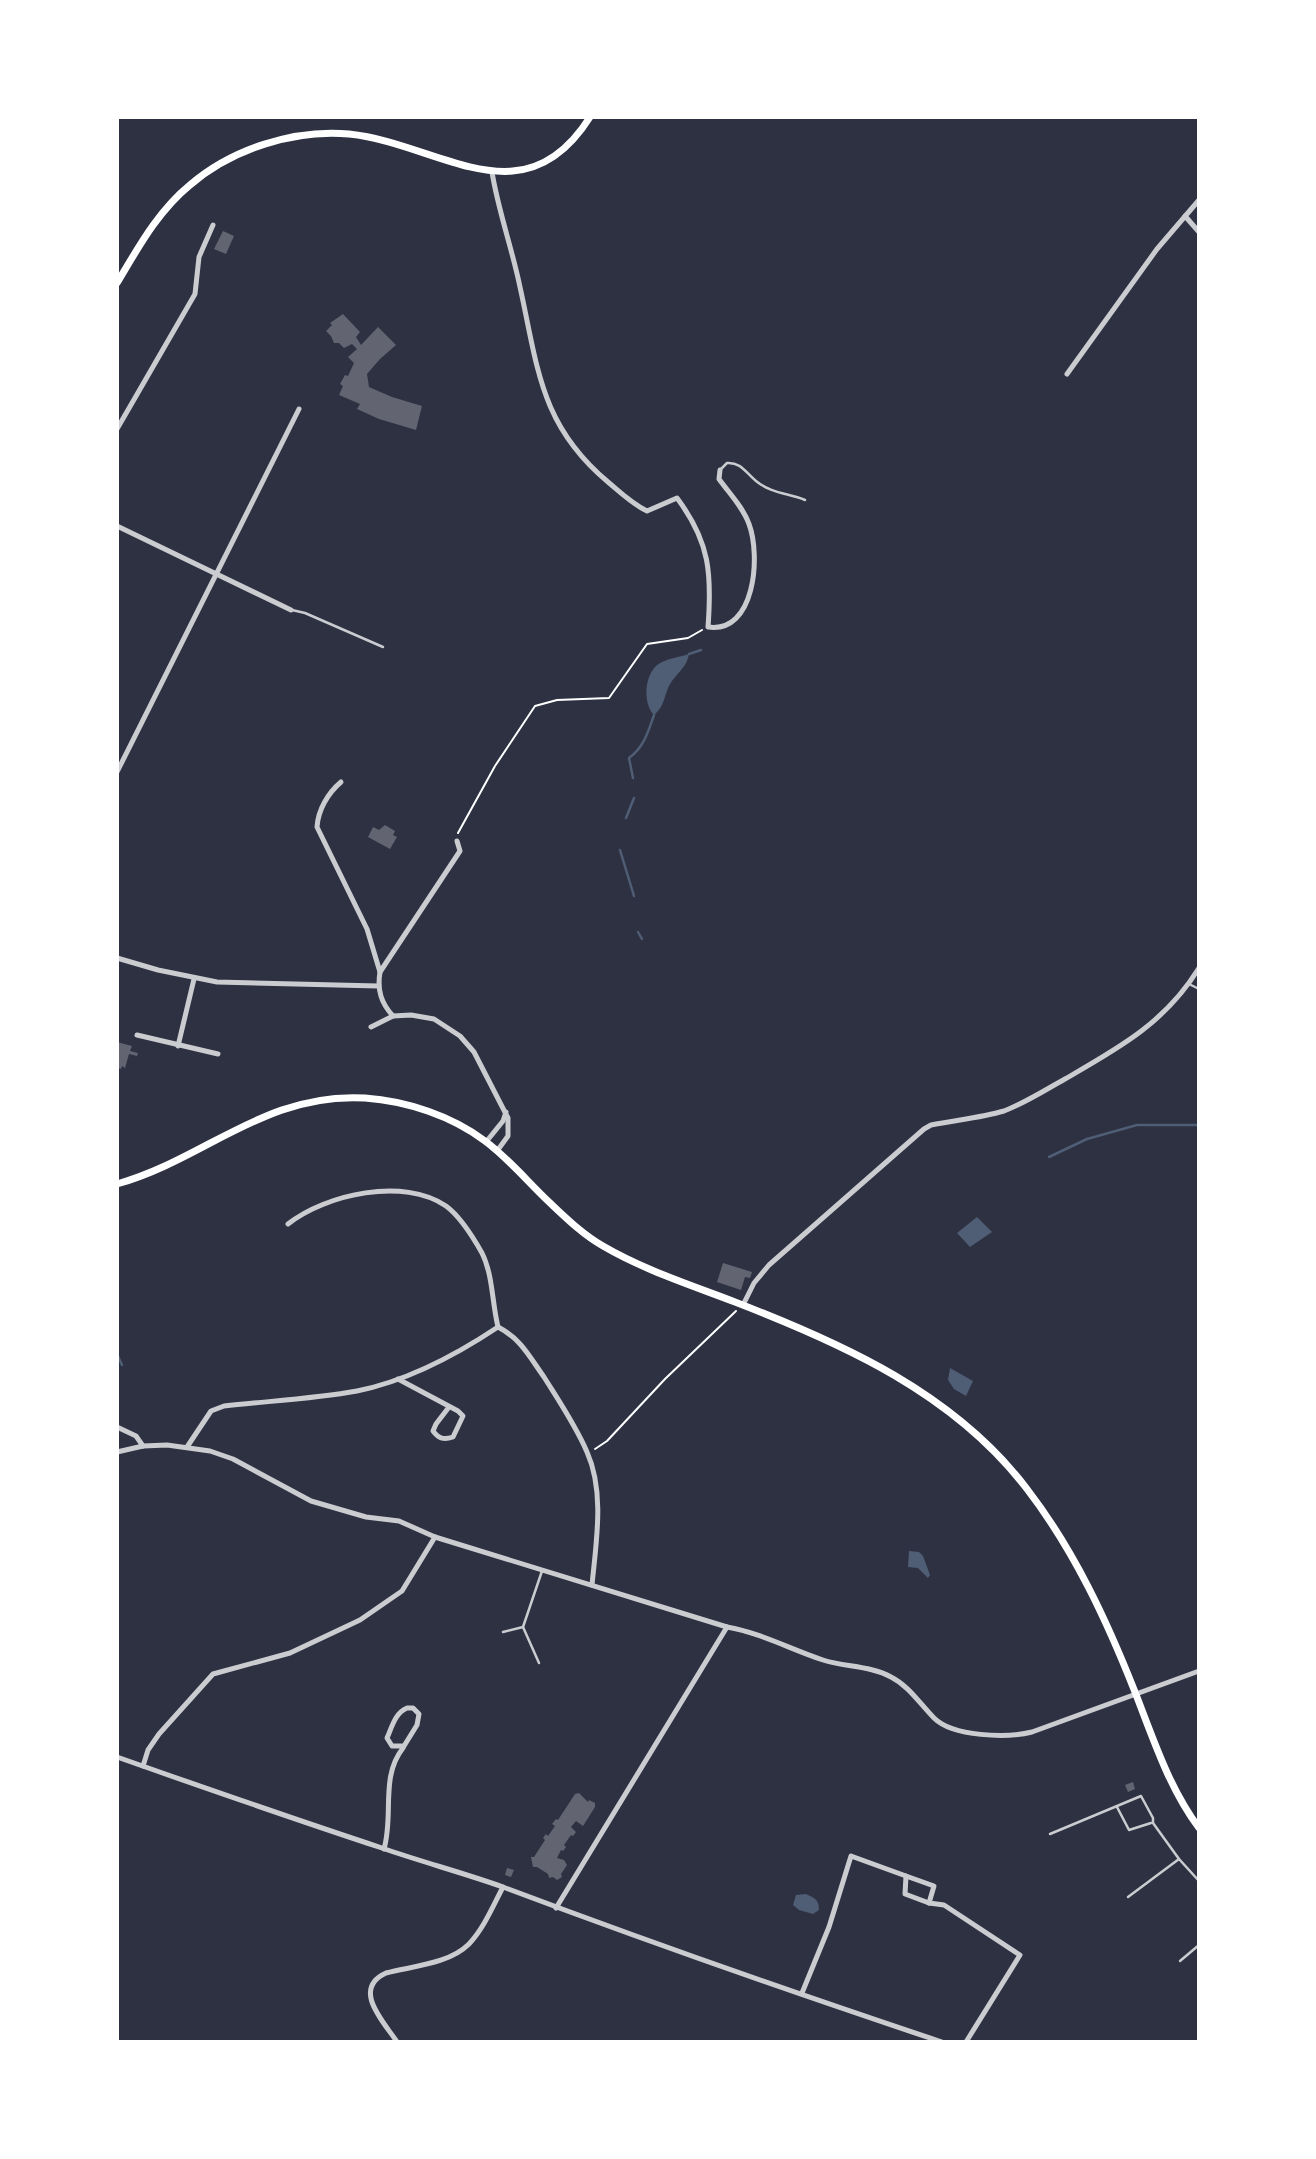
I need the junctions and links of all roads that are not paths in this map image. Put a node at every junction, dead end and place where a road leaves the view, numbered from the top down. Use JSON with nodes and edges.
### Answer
{"nodes":[{"id":1,"x":590,"y":117,"type":"edge"},
{"id":2,"x":492,"y":172,"type":"junction"},
{"id":3,"x":1199,"y":200,"type":"edge"},
{"id":4,"x":1185,"y":216,"type":"junction"},
{"id":5,"x":212,"y":225,"type":"dead end"},
{"id":6,"x":1199,"y":232,"type":"edge"},
{"id":7,"x":117,"y":283,"type":"edge"},
{"id":8,"x":1067,"y":374,"type":"dead end"},
{"id":9,"x":299,"y":409,"type":"dead end"},
{"id":10,"x":117,"y":429,"type":"edge"},
{"id":11,"x":720,"y":470,"type":"joint"},
{"id":12,"x":805,"y":500,"type":"dead end"},
{"id":13,"x":117,"y":526,"type":"edge"},
{"id":14,"x":214,"y":574,"type":"junction"},
{"id":15,"x":291,"y":610,"type":"joint"},
{"id":16,"x":383,"y":646,"type":"dead end"},
{"id":17,"x":117,"y":772,"type":"edge"},
{"id":18,"x":341,"y":782,"type":"dead end"},
{"id":19,"x":457,"y":841,"type":"road end"},
{"id":20,"x":117,"y":958,"type":"edge"},
{"id":21,"x":1199,"y":968,"type":"edge"},
{"id":22,"x":380,"y":972,"type":"junction"},
{"id":23,"x":194,"y":979,"type":"junction"},
{"id":24,"x":1189,"y":984,"type":"junction"},
{"id":25,"x":378,"y":986,"type":"junction"},
{"id":26,"x":1199,"y":989,"type":"edge"},
{"id":27,"x":393,"y":1016,"type":"junction"},
{"id":28,"x":371,"y":1027,"type":"dead end"},
{"id":29,"x":137,"y":1035,"type":"dead end"},
{"id":30,"x":178,"y":1046,"type":"junction"},
{"id":31,"x":218,"y":1054,"type":"dead end"},
{"id":32,"x":506,"y":1112,"type":"junction"},
{"id":33,"x":486,"y":1142,"type":"junction"},
{"id":34,"x":497,"y":1151,"type":"junction"},
{"id":35,"x":117,"y":1184,"type":"edge"},
{"id":36,"x":288,"y":1224,"type":"dead end"},
{"id":37,"x":743,"y":1305,"type":"junction"},
{"id":38,"x":498,"y":1326,"type":"junction"},
{"id":39,"x":398,"y":1378,"type":"junction"},
{"id":40,"x":449,"y":1407,"type":"junction"},
{"id":41,"x":117,"y":1427,"type":"edge"},
{"id":42,"x":143,"y":1446,"type":"junction"},
{"id":43,"x":187,"y":1447,"type":"junction"},
{"id":44,"x":117,"y":1452,"type":"edge"},
{"id":45,"x":435,"y":1536,"type":"junction"},
{"id":46,"x":542,"y":1571,"type":"junction"},
{"id":47,"x":592,"y":1585,"type":"junction"},
{"id":48,"x":523,"y":1627,"type":"junction"},
{"id":49,"x":727,"y":1627,"type":"junction"},
{"id":50,"x":503,"y":1632,"type":"dead end"},
{"id":51,"x":539,"y":1663,"type":"dead end"},
{"id":52,"x":1199,"y":1671,"type":"edge"},
{"id":53,"x":1136,"y":1694,"type":"junction"},
{"id":54,"x":404,"y":1746,"type":"junction"},
{"id":55,"x":117,"y":1757,"type":"edge"},
{"id":56,"x":143,"y":1766,"type":"junction"},
{"id":57,"x":1117,"y":1807,"type":"junction"},
{"id":58,"x":1153,"y":1823,"type":"junction"},
{"id":59,"x":1199,"y":1828,"type":"edge"},
{"id":60,"x":1050,"y":1834,"type":"dead end"},
{"id":61,"x":384,"y":1849,"type":"junction"},
{"id":62,"x":1179,"y":1859,"type":"junction"},
{"id":63,"x":906,"y":1876,"type":"junction"},
{"id":64,"x":1199,"y":1881,"type":"edge"},
{"id":65,"x":503,"y":1887,"type":"junction"},
{"id":66,"x":1128,"y":1897,"type":"dead end"},
{"id":67,"x":929,"y":1903,"type":"junction"},
{"id":68,"x":556,"y":1908,"type":"junction"},
{"id":69,"x":1199,"y":1945,"type":"edge"},
{"id":70,"x":1180,"y":1961,"type":"dead end"},
{"id":71,"x":802,"y":1993,"type":"junction"},
{"id":72,"x":397,"y":2042,"type":"edge"},
{"id":73,"x":942,"y":2042,"type":"edge"},
{"id":74,"x":967,"y":2042,"type":"edge"}],
"edges":[{"from":1,"to":2,"type":"main road"},
{"from":2,"to":7,"type":"main road"},
{"from":2,"to":11,"type":"street"},
{"from":3,"to":4,"type":"street"},
{"from":4,"to":6,"type":"street"},
{"from":4,"to":8,"type":"street"},
{"from":5,"to":10,"type":"street"},
{"from":9,"to":14,"type":"street"},
{"from":11,"to":12,"type":"lane"},
{"from":13,"to":14,"type":"street"},
{"from":14,"to":15,"type":"street"},
{"from":14,"to":17,"type":"street"},
{"from":15,"to":16,"type":"lane"},
{"from":18,"to":22,"type":"street"},
{"from":19,"to":22,"type":"street"},
{"from":20,"to":23,"type":"street"},
{"from":21,"to":24,"type":"street"},
{"from":22,"to":25,"type":"street"},
{"from":23,"to":25,"type":"street"},
{"from":23,"to":30,"type":"street"},
{"from":24,"to":26,"type":"lane"},
{"from":24,"to":37,"type":"street"},
{"from":25,"to":27,"type":"street"},
{"from":27,"to":28,"type":"street"},
{"from":27,"to":32,"type":"street"},
{"from":29,"to":30,"type":"street"},
{"from":30,"to":31,"type":"street"},
{"from":32,"to":33,"type":"street"},
{"from":32,"to":34,"type":"street"},
{"from":33,"to":34,"type":"main road"},
{"from":33,"to":35,"type":"main road"},
{"from":34,"to":37,"type":"main road"},
{"from":36,"to":38,"type":"street"},
{"from":37,"to":53,"type":"main road"},
{"from":38,"to":39,"type":"street"},
{"from":38,"to":47,"type":"street"},
{"from":39,"to":40,"type":"street"},
{"from":39,"to":43,"type":"street"},
{"from":40,"to":40,"type":"street"},
{"from":41,"to":42,"type":"street"},
{"from":42,"to":43,"type":"street"},
{"from":42,"to":44,"type":"street"},
{"from":43,"to":45,"type":"street"},
{"from":45,"to":46,"type":"street"},
{"from":45,"to":56,"type":"street"},
{"from":46,"to":47,"type":"street"},
{"from":46,"to":48,"type":"lane"},
{"from":47,"to":49,"type":"street"},
{"from":48,"to":50,"type":"lane"},
{"from":48,"to":51,"type":"lane"},
{"from":49,"to":53,"type":"street"},
{"from":49,"to":68,"type":"street"},
{"from":52,"to":53,"type":"street"},
{"from":53,"to":59,"type":"main road"},
{"from":54,"to":54,"type":"street"},
{"from":54,"to":61,"type":"street"},
{"from":55,"to":56,"type":"street"},
{"from":56,"to":61,"type":"street"},
{"from":57,"to":58,"type":"lane"},
{"from":57,"to":58,"type":"lane"},
{"from":57,"to":60,"type":"lane"},
{"from":58,"to":62,"type":"lane"},
{"from":61,"to":65,"type":"street"},
{"from":62,"to":64,"type":"lane"},
{"from":62,"to":66,"type":"lane"},
{"from":63,"to":67,"type":"street"},
{"from":63,"to":67,"type":"street"},
{"from":63,"to":71,"type":"street"},
{"from":65,"to":68,"type":"street"},
{"from":65,"to":72,"type":"street"},
{"from":67,"to":74,"type":"street"},
{"from":68,"to":71,"type":"street"},
{"from":69,"to":70,"type":"lane"},
{"from":71,"to":73,"type":"street"}]}
